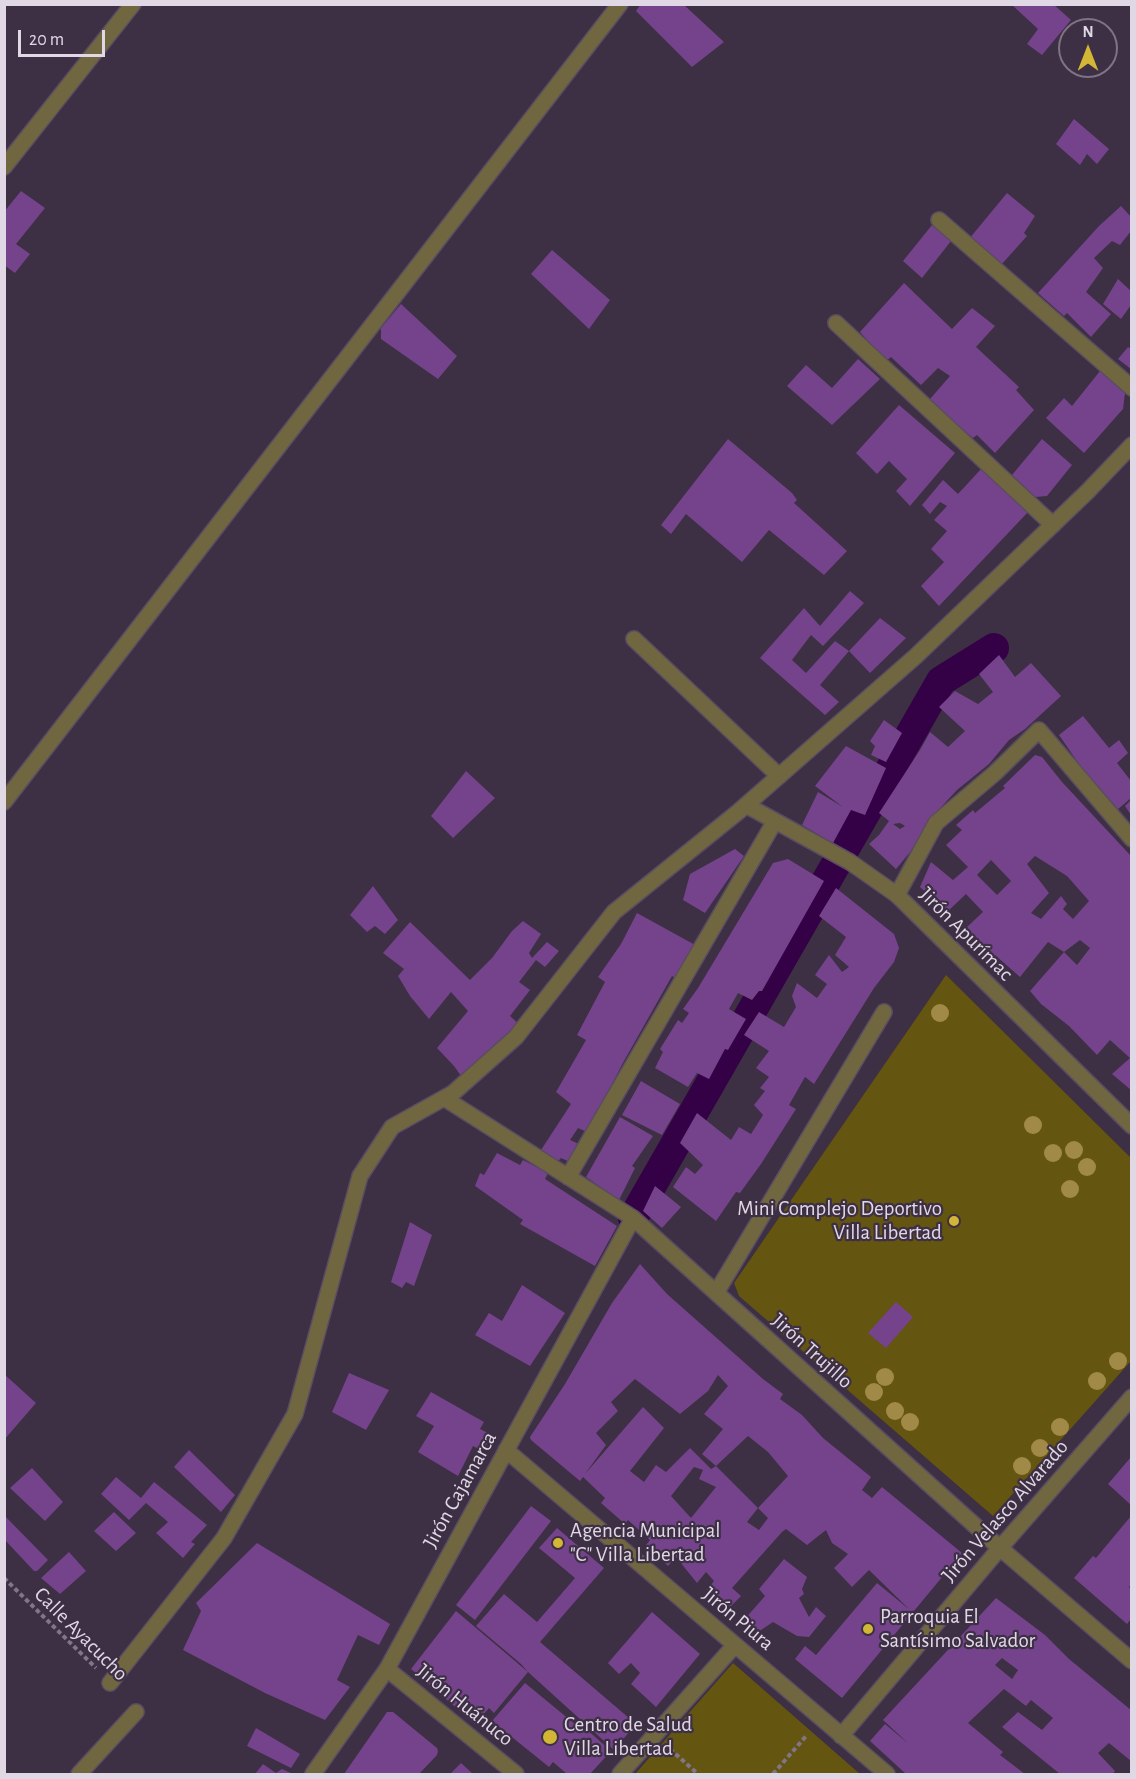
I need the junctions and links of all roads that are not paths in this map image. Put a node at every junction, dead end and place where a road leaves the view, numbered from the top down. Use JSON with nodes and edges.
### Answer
{"nodes":[{"id":1,"x":133,"y":4,"type":"edge"},
{"id":2,"x":620,"y":4,"type":"edge"},
{"id":3,"x":4,"y":168,"type":"edge"},
{"id":4,"x":939,"y":220,"type":"dead end"},
{"id":5,"x":836,"y":323,"type":"dead end"},
{"id":6,"x":1131,"y":388,"type":"edge"},
{"id":7,"x":1131,"y":445,"type":"edge"},
{"id":8,"x":1053,"y":525,"type":"junction"},
{"id":9,"x":634,"y":639,"type":"dead end"},
{"id":10,"x":779,"y":776,"type":"junction"},
{"id":11,"x":4,"y":802,"type":"edge"},
{"id":12,"x":746,"y":805,"type":"junction"},
{"id":13,"x":775,"y":821,"type":"junction"},
{"id":14,"x":1131,"y":839,"type":"edge"},
{"id":15,"x":897,"y":895,"type":"junction"},
{"id":16,"x":884,"y":1012,"type":"dead end"},
{"id":17,"x":444,"y":1098,"type":"junction"},
{"id":18,"x":1131,"y":1126,"type":"edge"},
{"id":19,"x":568,"y":1177,"type":"junction"},
{"id":20,"x":633,"y":1218,"type":"junction"},
{"id":21,"x":716,"y":1293,"type":"junction"},
{"id":22,"x":1131,"y":1397,"type":"edge"},
{"id":23,"x":506,"y":1450,"type":"junction"},
{"id":24,"x":1000,"y":1548,"type":"junction"},
{"id":25,"x":735,"y":1645,"type":"junction"},
{"id":26,"x":1131,"y":1661,"type":"edge"},
{"id":27,"x":387,"y":1669,"type":"junction"},
{"id":28,"x":110,"y":1683,"type":"road end"},
{"id":29,"x":136,"y":1712,"type":"dead end"},
{"id":30,"x":842,"y":1736,"type":"junction"},
{"id":31,"x":80,"y":1774,"type":"edge"},
{"id":32,"x":313,"y":1774,"type":"edge"},
{"id":33,"x":516,"y":1774,"type":"edge"},
{"id":34,"x":620,"y":1774,"type":"edge"},
{"id":35,"x":887,"y":1774,"type":"edge"}],
"edges":[{"from":1,"to":3,"type":"street"},
{"from":2,"to":11,"type":"street"},
{"from":4,"to":6,"type":"street"},
{"from":5,"to":8,"type":"street"},
{"from":7,"to":8,"type":"street"},
{"from":8,"to":10,"type":"street"},
{"from":9,"to":10,"type":"street"},
{"from":10,"to":12,"type":"street"},
{"from":12,"to":13,"type":"street","name":"Jirón Apurímac"},
{"from":12,"to":17,"type":"street"},
{"from":13,"to":15,"type":"street","name":"Jirón Apurímac"},
{"from":13,"to":19,"type":"street"},
{"from":14,"to":15,"type":"street"},
{"from":15,"to":18,"type":"street","name":"Jirón Apurímac"},
{"from":16,"to":21,"type":"street"},
{"from":17,"to":19,"type":"street","name":"Jirón Trujillo"},
{"from":17,"to":28,"type":"street"},
{"from":19,"to":20,"type":"street","name":"Jirón Trujillo"},
{"from":20,"to":21,"type":"street","name":"Jirón Trujillo"},
{"from":20,"to":23,"type":"street","name":"Jirón Cajamarca"},
{"from":21,"to":24,"type":"street","name":"Jirón Trujillo"},
{"from":22,"to":24,"type":"street","name":"Jirón Velasco Alvarado"},
{"from":23,"to":25,"type":"street","name":"Jirón Piura"},
{"from":23,"to":27,"type":"street","name":"Jirón Cajamarca"},
{"from":24,"to":26,"type":"street","name":"Jirón Trujillo"},
{"from":24,"to":30,"type":"street","name":"Jirón Velasco Alvarado"},
{"from":25,"to":30,"type":"street","name":"Jirón Piura"},
{"from":25,"to":34,"type":"street"},
{"from":27,"to":32,"type":"street","name":"Jirón Cajamarca"},
{"from":27,"to":33,"type":"street","name":"Jirón Huánuco"},
{"from":29,"to":31,"type":"street"},
{"from":30,"to":35,"type":"street","name":"Jirón Piura"}]}
